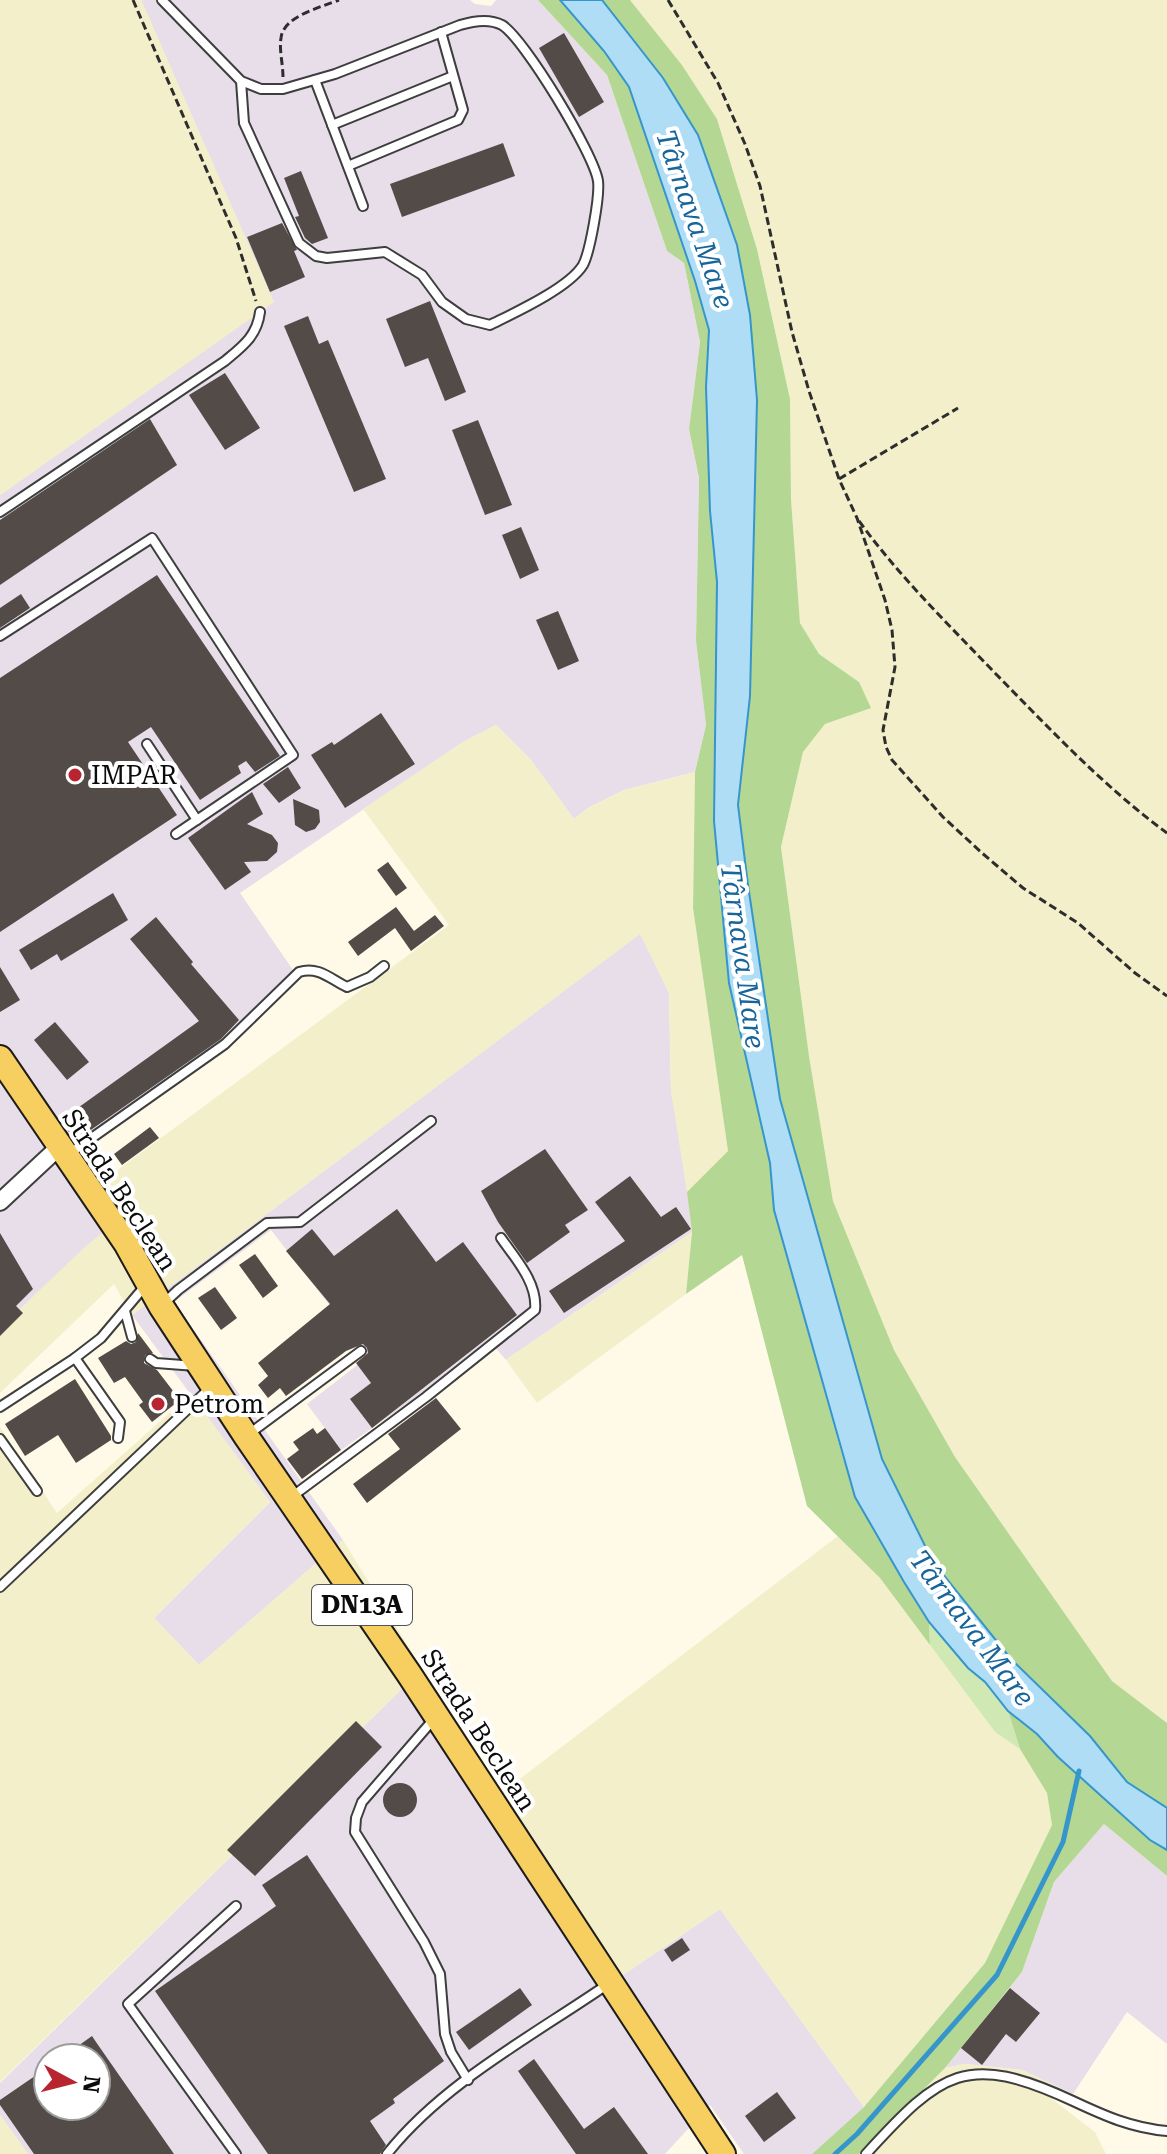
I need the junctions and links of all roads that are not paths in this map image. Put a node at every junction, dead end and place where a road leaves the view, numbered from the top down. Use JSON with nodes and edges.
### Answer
{"nodes":[{"id":1,"x":162,"y":0,"type":"edge"},
{"id":2,"x":441,"y":32,"type":"junction"},
{"id":3,"x":453,"y":76,"type":"junction"},
{"id":4,"x":315,"y":80,"type":"junction"},
{"id":5,"x":241,"y":81,"type":"junction"},
{"id":6,"x":332,"y":125,"type":"junction"},
{"id":7,"x":348,"y":166,"type":"junction"},
{"id":8,"x":363,"y":206,"type":"dead end"},
{"id":9,"x":260,"y":312,"type":"road end"},
{"id":10,"x":0,"y":512,"type":"edge"},
{"id":11,"x":0,"y":636,"type":"edge"},
{"id":12,"x":147,"y":744,"type":"dead end"},
{"id":13,"x":197,"y":820,"type":"junction"},
{"id":14,"x":176,"y":834,"type":"dead end"},
{"id":15,"x":384,"y":966,"type":"dead end"},
{"id":16,"x":0,"y":1058,"type":"edge"},
{"id":17,"x":431,"y":1121,"type":"dead end"},
{"id":18,"x":62,"y":1152,"type":"junction"},
{"id":19,"x":0,"y":1202,"type":"edge"},
{"id":20,"x":501,"y":1238,"type":"dead end"},
{"id":21,"x":148,"y":1282,"type":"junction"},
{"id":22,"x":161,"y":1306,"type":"junction"},
{"id":23,"x":125,"y":1311,"type":"junction"},
{"id":24,"x":132,"y":1337,"type":"dead end"},
{"id":25,"x":361,"y":1351,"type":"dead end"},
{"id":26,"x":75,"y":1358,"type":"junction"},
{"id":27,"x":150,"y":1359,"type":"dead end"},
{"id":28,"x":208,"y":1376,"type":"junction"},
{"id":29,"x":0,"y":1407,"type":"edge"},
{"id":30,"x":246,"y":1436,"type":"junction"},
{"id":31,"x":118,"y":1438,"type":"dead end"},
{"id":32,"x":0,"y":1439,"type":"edge"},
{"id":33,"x":37,"y":1491,"type":"dead end"},
{"id":34,"x":290,"y":1498,"type":"junction"},
{"id":35,"x":0,"y":1587,"type":"edge"},
{"id":36,"x":436,"y":1716,"type":"junction"},
{"id":37,"x":236,"y":1906,"type":"dead end"},
{"id":38,"x":611,"y":1982,"type":"junction"},
{"id":39,"x":468,"y":2080,"type":"junction"},
{"id":40,"x":1167,"y":2131,"type":"edge"},
{"id":41,"x":236,"y":2154,"type":"edge"},
{"id":42,"x":387,"y":2154,"type":"edge"},
{"id":43,"x":723,"y":2154,"type":"edge"},
{"id":44,"x":866,"y":2154,"type":"edge"}],
"edges":[{"from":1,"to":5,"type":"lane"},
{"from":2,"to":3,"type":"lane"},
{"from":2,"to":4,"type":"lane"},
{"from":2,"to":5,"type":"lane"},
{"from":3,"to":6,"type":"lane"},
{"from":3,"to":7,"type":"lane"},
{"from":4,"to":5,"type":"lane"},
{"from":4,"to":6,"type":"lane"},
{"from":6,"to":7,"type":"lane"},
{"from":7,"to":8,"type":"lane"},
{"from":9,"to":10,"type":"lane"},
{"from":11,"to":13,"type":"lane"},
{"from":12,"to":13,"type":"lane"},
{"from":13,"to":14,"type":"lane"},
{"from":15,"to":18,"type":"lane"},
{"from":16,"to":18,"type":"main road","name":"Strada Beclean","number":"DN13A"},
{"from":17,"to":22,"type":"lane"},
{"from":18,"to":19,"type":"street"},
{"from":18,"to":21,"type":"main road","name":"Strada Beclean","number":"DN13A"},
{"from":20,"to":34,"type":"lane"},
{"from":21,"to":22,"type":"main road","name":"Strada Beclean","number":"DN13A"},
{"from":21,"to":23,"type":"lane"},
{"from":22,"to":28,"type":"main road","name":"Strada Beclean","number":"DN13A"},
{"from":23,"to":24,"type":"lane"},
{"from":23,"to":26,"type":"lane"},
{"from":25,"to":30,"type":"lane"},
{"from":26,"to":29,"type":"lane"},
{"from":26,"to":31,"type":"lane"},
{"from":27,"to":28,"type":"lane"},
{"from":28,"to":30,"type":"main road","name":"Strada Beclean","number":"DN13A"},
{"from":28,"to":35,"type":"lane"},
{"from":30,"to":34,"type":"main road","name":"Strada Beclean","number":"DN13A"},
{"from":32,"to":33,"type":"lane"},
{"from":34,"to":36,"type":"main road","name":"Strada Beclean","number":"DN13A"},
{"from":36,"to":38,"type":"main road","name":"Strada Beclean","number":"DN13A"},
{"from":36,"to":39,"type":"lane"},
{"from":37,"to":41,"type":"lane"},
{"from":38,"to":39,"type":"lane"},
{"from":38,"to":43,"type":"main road","name":"Strada Beclean","number":"DN13A"},
{"from":39,"to":42,"type":"lane"},
{"from":40,"to":44,"type":"lane"}]}
